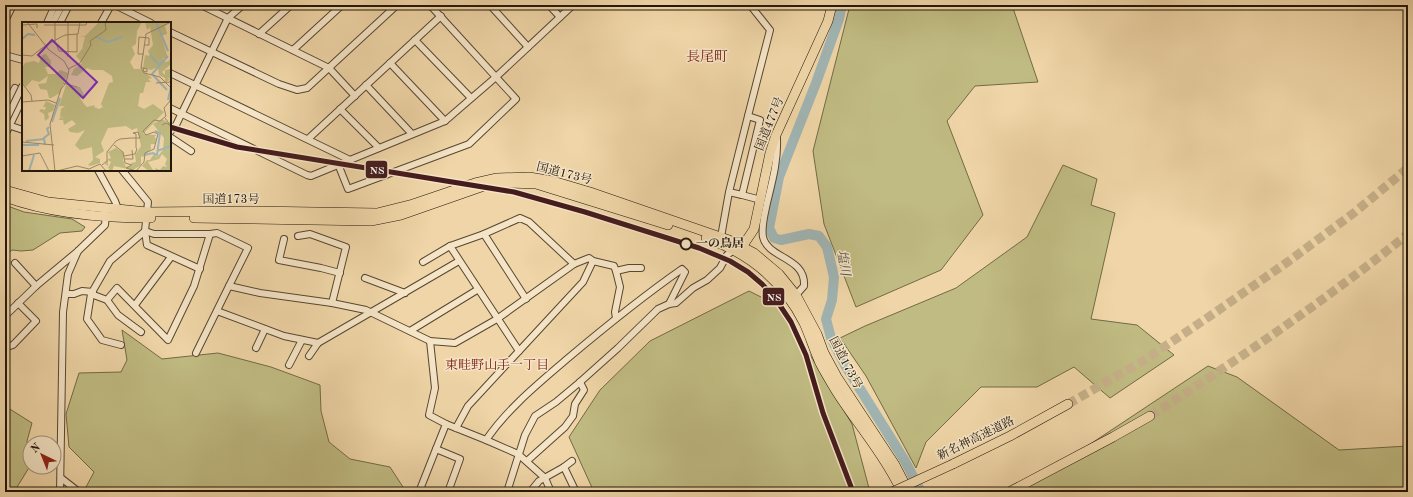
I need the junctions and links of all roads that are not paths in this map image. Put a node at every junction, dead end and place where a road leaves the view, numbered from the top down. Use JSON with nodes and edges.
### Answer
{"nodes":[{"id":1,"x":13,"y":5,"type":"edge"},
{"id":2,"x":55,"y":5,"type":"edge"},
{"id":3,"x":62,"y":5,"type":"edge"},
{"id":4,"x":69,"y":5,"type":"edge"},
{"id":5,"x":111,"y":5,"type":"edge"},
{"id":6,"x":115,"y":5,"type":"edge"},
{"id":7,"x":201,"y":5,"type":"edge"},
{"id":8,"x":243,"y":5,"type":"edge"},
{"id":9,"x":291,"y":5,"type":"edge"},
{"id":10,"x":342,"y":5,"type":"edge"},
{"id":11,"x":397,"y":5,"type":"edge"},
{"id":12,"x":430,"y":5,"type":"edge"},
{"id":13,"x":490,"y":5,"type":"edge"},
{"id":14,"x":549,"y":5,"type":"edge"},
{"id":15,"x":573,"y":5,"type":"edge"},
{"id":16,"x":750,"y":5,"type":"edge"},
{"id":17,"x":832,"y":5,"type":"edge"},
{"id":18,"x":441,"y":16,"type":"junction"},
{"id":19,"x":560,"y":17,"type":"junction"},
{"id":20,"x":228,"y":18,"type":"junction"},
{"id":21,"x":5,"y":20,"type":"edge"},
{"id":22,"x":46,"y":22,"type":"edge"},
{"id":23,"x":56,"y":22,"type":"edge"},
{"id":24,"x":102,"y":22,"type":"edge"},
{"id":25,"x":149,"y":22,"type":"edge"},
{"id":26,"x":171,"y":32,"type":"edge"},
{"id":27,"x":259,"y":34,"type":"junction"},
{"id":28,"x":415,"y":40,"type":"junction"},
{"id":29,"x":528,"y":47,"type":"junction"},
{"id":30,"x":293,"y":50,"type":"junction"},
{"id":31,"x":211,"y":52,"type":"junction"},
{"id":32,"x":5,"y":55,"type":"edge"},
{"id":33,"x":22,"y":60,"type":"edge"},
{"id":34,"x":390,"y":63,"type":"junction"},
{"id":35,"x":329,"y":68,"type":"junction"},
{"id":36,"x":171,"y":73,"type":"edge"},
{"id":37,"x":496,"y":76,"type":"junction"},
{"id":38,"x":195,"y":85,"type":"junction"},
{"id":39,"x":366,"y":85,"type":"junction"},
{"id":40,"x":22,"y":87,"type":"edge"},
{"id":41,"x":22,"y":93,"type":"edge"},
{"id":42,"x":355,"y":96,"type":"junction"},
{"id":43,"x":471,"y":98,"type":"junction"},
{"id":44,"x":22,"y":100,"type":"edge"},
{"id":45,"x":5,"y":107,"type":"edge"},
{"id":46,"x":171,"y":109,"type":"edge"},
{"id":47,"x":340,"y":109,"type":"junction"},
{"id":48,"x":181,"y":114,"type":"junction"},
{"id":49,"x":748,"y":116,"type":"junction"},
{"id":50,"x":445,"y":121,"type":"junction"},
{"id":51,"x":7,"y":124,"type":"edge"},
{"id":52,"x":22,"y":130,"type":"edge"},
{"id":53,"x":171,"y":131,"type":"edge"},
{"id":54,"x":412,"y":134,"type":"junction"},
{"id":55,"x":5,"y":135,"type":"edge"},
{"id":56,"x":776,"y":136,"type":"junction"},
{"id":57,"x":171,"y":138,"type":"edge"},
{"id":58,"x":308,"y":139,"type":"junction"},
{"id":59,"x":379,"y":148,"type":"junction"},
{"id":60,"x":191,"y":151,"type":"dead end"},
{"id":61,"x":350,"y":160,"type":"junction"},
{"id":62,"x":338,"y":164,"type":"junction"},
{"id":63,"x":99,"y":171,"type":"edge"},
{"id":64,"x":123,"y":171,"type":"edge"},
{"id":65,"x":5,"y":190,"type":"edge"},
{"id":66,"x":729,"y":192,"type":"junction"},
{"id":67,"x":742,"y":195,"type":"junction"},
{"id":68,"x":5,"y":198,"type":"edge"},
{"id":69,"x":761,"y":200,"type":"junction"},
{"id":70,"x":118,"y":209,"type":"junction"},
{"id":71,"x":106,"y":212,"type":"junction"},
{"id":72,"x":146,"y":215,"type":"junction"},
{"id":73,"x":145,"y":231,"type":"junction"},
{"id":74,"x":210,"y":234,"type":"junction"},
{"id":75,"x":484,"y":234,"type":"junction"},
{"id":76,"x":298,"y":236,"type":"dead end"},
{"id":77,"x":721,"y":237,"type":"junction"},
{"id":78,"x":284,"y":239,"type":"dead end"},
{"id":79,"x":450,"y":246,"type":"junction"},
{"id":80,"x":738,"y":249,"type":"junction"},
{"id":81,"x":78,"y":251,"type":"junction"},
{"id":82,"x":172,"y":257,"type":"junction"},
{"id":83,"x":459,"y":261,"type":"junction"},
{"id":84,"x":593,"y":261,"type":"junction"},
{"id":85,"x":423,"y":262,"type":"dead end"},
{"id":86,"x":15,"y":263,"type":"dead end"},
{"id":87,"x":574,"y":264,"type":"junction"},
{"id":88,"x":641,"y":268,"type":"dead end"},
{"id":89,"x":200,"y":269,"type":"junction"},
{"id":90,"x":616,"y":271,"type":"junction"},
{"id":91,"x":340,"y":273,"type":"junction"},
{"id":92,"x":365,"y":278,"type":"dead end"},
{"id":93,"x":36,"y":286,"type":"junction"},
{"id":94,"x":229,"y":286,"type":"junction"},
{"id":95,"x":477,"y":290,"type":"junction"},
{"id":96,"x":92,"y":293,"type":"junction"},
{"id":97,"x":406,"y":293,"type":"junction"},
{"id":98,"x":66,"y":294,"type":"junction"},
{"id":99,"x":796,"y":295,"type":"junction"},
{"id":100,"x":526,"y":299,"type":"junction"},
{"id":101,"x":107,"y":300,"type":"junction"},
{"id":102,"x":18,"y":303,"type":"junction"},
{"id":103,"x":332,"y":303,"type":"junction"},
{"id":104,"x":669,"y":304,"type":"junction"},
{"id":105,"x":135,"y":305,"type":"junction"},
{"id":106,"x":217,"y":311,"type":"junction"},
{"id":107,"x":372,"y":313,"type":"junction"},
{"id":108,"x":5,"y":316,"type":"edge"},
{"id":109,"x":616,"y":318,"type":"junction"},
{"id":110,"x":497,"y":319,"type":"junction"},
{"id":111,"x":265,"y":329,"type":"junction"},
{"id":112,"x":410,"y":331,"type":"junction"},
{"id":113,"x":141,"y":332,"type":"dead end"},
{"id":114,"x":302,"y":340,"type":"junction"},
{"id":115,"x":430,"y":342,"type":"junction"},
{"id":116,"x":318,"y":343,"type":"junction"},
{"id":117,"x":120,"y":345,"type":"dead end"},
{"id":118,"x":5,"y":346,"type":"edge"},
{"id":119,"x":256,"y":348,"type":"dead end"},
{"id":120,"x":519,"y":351,"type":"junction"},
{"id":121,"x":196,"y":353,"type":"dead end"},
{"id":122,"x":309,"y":356,"type":"dead end"},
{"id":123,"x":289,"y":365,"type":"dead end"},
{"id":124,"x":580,"y":382,"type":"junction"},
{"id":125,"x":1068,"y":404,"type":"tunnel mouth"},
{"id":126,"x":1150,"y":416,"type":"tunnel mouth"},
{"id":127,"x":446,"y":424,"type":"junction"},
{"id":128,"x":456,"y":428,"type":"junction"},
{"id":129,"x":486,"y":440,"type":"junction"},
{"id":130,"x":436,"y":449,"type":"junction"},
{"id":131,"x":518,"y":454,"type":"junction"},
{"id":132,"x":527,"y":461,"type":"junction"},
{"id":133,"x":572,"y":461,"type":"dead end"},
{"id":134,"x":564,"y":467,"type":"junction"},
{"id":135,"x":61,"y":478,"type":"junction"},
{"id":136,"x":545,"y":478,"type":"junction"},
{"id":137,"x":60,"y":492,"type":"edge"},
{"id":138,"x":79,"y":492,"type":"edge"},
{"id":139,"x":419,"y":492,"type":"edge"},
{"id":140,"x":448,"y":492,"type":"edge"},
{"id":141,"x":507,"y":492,"type":"edge"},
{"id":142,"x":530,"y":492,"type":"edge"},
{"id":143,"x":551,"y":492,"type":"edge"},
{"id":144,"x":576,"y":492,"type":"edge"},
{"id":145,"x":892,"y":492,"type":"edge"},
{"id":146,"x":902,"y":492,"type":"edge"},
{"id":147,"x":909,"y":492,"type":"edge"},
{"id":148,"x":1009,"y":492,"type":"edge"}],
"edges":[{"from":1,"to":21,"type":"street"},
{"from":2,"to":22,"type":"street"},
{"from":3,"to":23,"type":"street"},
{"from":4,"to":23,"type":"street"},
{"from":5,"to":24,"type":"street"},
{"from":6,"to":25,"type":"street"},
{"from":7,"to":20,"type":"street"},
{"from":8,"to":20,"type":"street"},
{"from":9,"to":27,"type":"street"},
{"from":10,"to":30,"type":"street"},
{"from":11,"to":35,"type":"street"},
{"from":12,"to":18,"type":"street"},
{"from":13,"to":29,"type":"street"},
{"from":14,"to":19,"type":"street"},
{"from":15,"to":19,"type":"street"},
{"from":16,"to":49,"type":"street"},
{"from":17,"to":56,"type":"highway","name":"国道477号"},
{"from":18,"to":28,"type":"street"},
{"from":18,"to":37,"type":"street"},
{"from":19,"to":29,"type":"street"},
{"from":20,"to":27,"type":"street"},
{"from":20,"to":31,"type":"street"},
{"from":26,"to":31,"type":"street"},
{"from":27,"to":30,"type":"street"},
{"from":28,"to":34,"type":"street"},
{"from":28,"to":43,"type":"street"},
{"from":29,"to":37,"type":"street"},
{"from":30,"to":35,"type":"street"},
{"from":31,"to":35,"type":"street"},
{"from":31,"to":38,"type":"street"},
{"from":32,"to":33,"type":"street"},
{"from":34,"to":39,"type":"street"},
{"from":34,"to":50,"type":"street"},
{"from":35,"to":42,"type":"street"},
{"from":36,"to":38,"type":"street"},
{"from":37,"to":43,"type":"street"},
{"from":37,"to":62,"type":"street"},
{"from":38,"to":48,"type":"street"},
{"from":38,"to":58,"type":"street"},
{"from":39,"to":42,"type":"street"},
{"from":39,"to":54,"type":"street"},
{"from":40,"to":51,"type":"street","bridge":true},
{"from":41,"to":45,"type":"street"},
{"from":42,"to":47,"type":"street"},
{"from":43,"to":50,"type":"street"},
{"from":44,"to":51,"type":"street"},
{"from":46,"to":48,"type":"street"},
{"from":47,"to":58,"type":"street"},
{"from":47,"to":59,"type":"street"},
{"from":48,"to":53,"type":"street"},
{"from":48,"to":62,"type":"street"},
{"from":49,"to":66,"type":"street"},
{"from":49,"to":67,"type":"street"},
{"from":50,"to":54,"type":"street"},
{"from":51,"to":52,"type":"street"},
{"from":51,"to":55,"type":"street"},
{"from":54,"to":59,"type":"street"},
{"from":56,"to":69,"type":"highway","name":"国道477号"},
{"from":56,"to":99,"type":"street"},
{"from":57,"to":60,"type":"street"},
{"from":58,"to":61,"type":"street"},
{"from":59,"to":61,"type":"street"},
{"from":61,"to":62,"type":"street"},
{"from":63,"to":70,"type":"street"},
{"from":64,"to":72,"type":"street"},
{"from":65,"to":71,"type":"highway","name":"国道173号"},
{"from":66,"to":67,"type":"street"},
{"from":66,"to":77,"type":"street"},
{"from":67,"to":69,"type":"street"},
{"from":68,"to":71,"type":"highway","name":"国道173号"},
{"from":69,"to":80,"type":"highway","name":"国道477号"},
{"from":70,"to":71,"type":"highway","name":"国道173号"},
{"from":70,"to":72,"type":"highway","name":"国道173号"},
{"from":71,"to":72,"type":"highway","name":"国道173号"},
{"from":71,"to":81,"type":"street"},
{"from":72,"to":73,"type":"street"},
{"from":72,"to":77,"type":"highway","name":"国道173号"},
{"from":72,"to":80,"type":"highway","name":"国道173号"},
{"from":73,"to":74,"type":"street"},
{"from":73,"to":82,"type":"street"},
{"from":73,"to":96,"type":"street"},
{"from":74,"to":89,"type":"street"},
{"from":74,"to":94,"type":"street"},
{"from":75,"to":79,"type":"street"},
{"from":75,"to":87,"type":"street"},
{"from":75,"to":100,"type":"street"},
{"from":76,"to":91,"type":"street"},
{"from":77,"to":80,"type":"highway","name":"国道173号"},
{"from":78,"to":91,"type":"street"},
{"from":79,"to":83,"type":"street"},
{"from":79,"to":85,"type":"street"},
{"from":80,"to":99,"type":"highway","name":"国道173号"},
{"from":80,"to":104,"type":"street"},
{"from":80,"to":146,"type":"highway","name":"国道173号"},
{"from":81,"to":93,"type":"street"},
{"from":81,"to":98,"type":"street"},
{"from":82,"to":89,"type":"street"},
{"from":82,"to":105,"type":"street"},
{"from":83,"to":95,"type":"street"},
{"from":83,"to":97,"type":"street"},
{"from":84,"to":87,"type":"street"},
{"from":84,"to":90,"type":"street"},
{"from":84,"to":120,"type":"street"},
{"from":86,"to":93,"type":"street"},
{"from":87,"to":100,"type":"street"},
{"from":88,"to":90,"type":"street"},
{"from":89,"to":105,"type":"street"},
{"from":90,"to":109,"type":"street"},
{"from":91,"to":103,"type":"street"},
{"from":92,"to":97,"type":"street"},
{"from":93,"to":102,"type":"street"},
{"from":94,"to":103,"type":"street"},
{"from":94,"to":106,"type":"street"},
{"from":95,"to":110,"type":"street"},
{"from":95,"to":112,"type":"street"},
{"from":96,"to":98,"type":"street"},
{"from":96,"to":101,"type":"street"},
{"from":96,"to":117,"type":"street"},
{"from":97,"to":107,"type":"street"},
{"from":98,"to":135,"type":"street"},
{"from":99,"to":147,"type":"highway","name":"国道173号"},
{"from":100,"to":110,"type":"street"},
{"from":101,"to":105,"type":"street"},
{"from":101,"to":113,"type":"street"},
{"from":102,"to":108,"type":"street"},
{"from":102,"to":118,"type":"street"},
{"from":103,"to":107,"type":"street"},
{"from":104,"to":109,"type":"street"},
{"from":104,"to":124,"type":"street"},
{"from":106,"to":111,"type":"street"},
{"from":106,"to":121,"type":"street"},
{"from":107,"to":112,"type":"street"},
{"from":107,"to":116,"type":"street"},
{"from":109,"to":129,"type":"street"},
{"from":110,"to":115,"type":"street"},
{"from":110,"to":120,"type":"street"},
{"from":111,"to":114,"type":"street"},
{"from":111,"to":119,"type":"street"},
{"from":112,"to":115,"type":"street"},
{"from":114,"to":116,"type":"street"},
{"from":114,"to":123,"type":"street"},
{"from":115,"to":127,"type":"street"},
{"from":116,"to":122,"type":"street"},
{"from":120,"to":128,"type":"street"},
{"from":124,"to":131,"type":"street"},
{"from":124,"to":132,"type":"street"},
{"from":125,"to":145,"type":"highway","name":"新名神高速道路","bridge":true},
{"from":126,"to":148,"type":"highway"},
{"from":127,"to":128,"type":"street"},
{"from":127,"to":130,"type":"street"},
{"from":128,"to":129,"type":"street"},
{"from":129,"to":131,"type":"street"},
{"from":130,"to":139,"type":"street"},
{"from":130,"to":140,"type":"street"},
{"from":131,"to":132,"type":"street"},
{"from":131,"to":141,"type":"street"},
{"from":132,"to":136,"type":"street"},
{"from":133,"to":134,"type":"street"},
{"from":134,"to":136,"type":"street"},
{"from":134,"to":144,"type":"street"},
{"from":135,"to":137,"type":"street"},
{"from":135,"to":138,"type":"street"},
{"from":136,"to":142,"type":"street"},
{"from":136,"to":143,"type":"street"}]}
